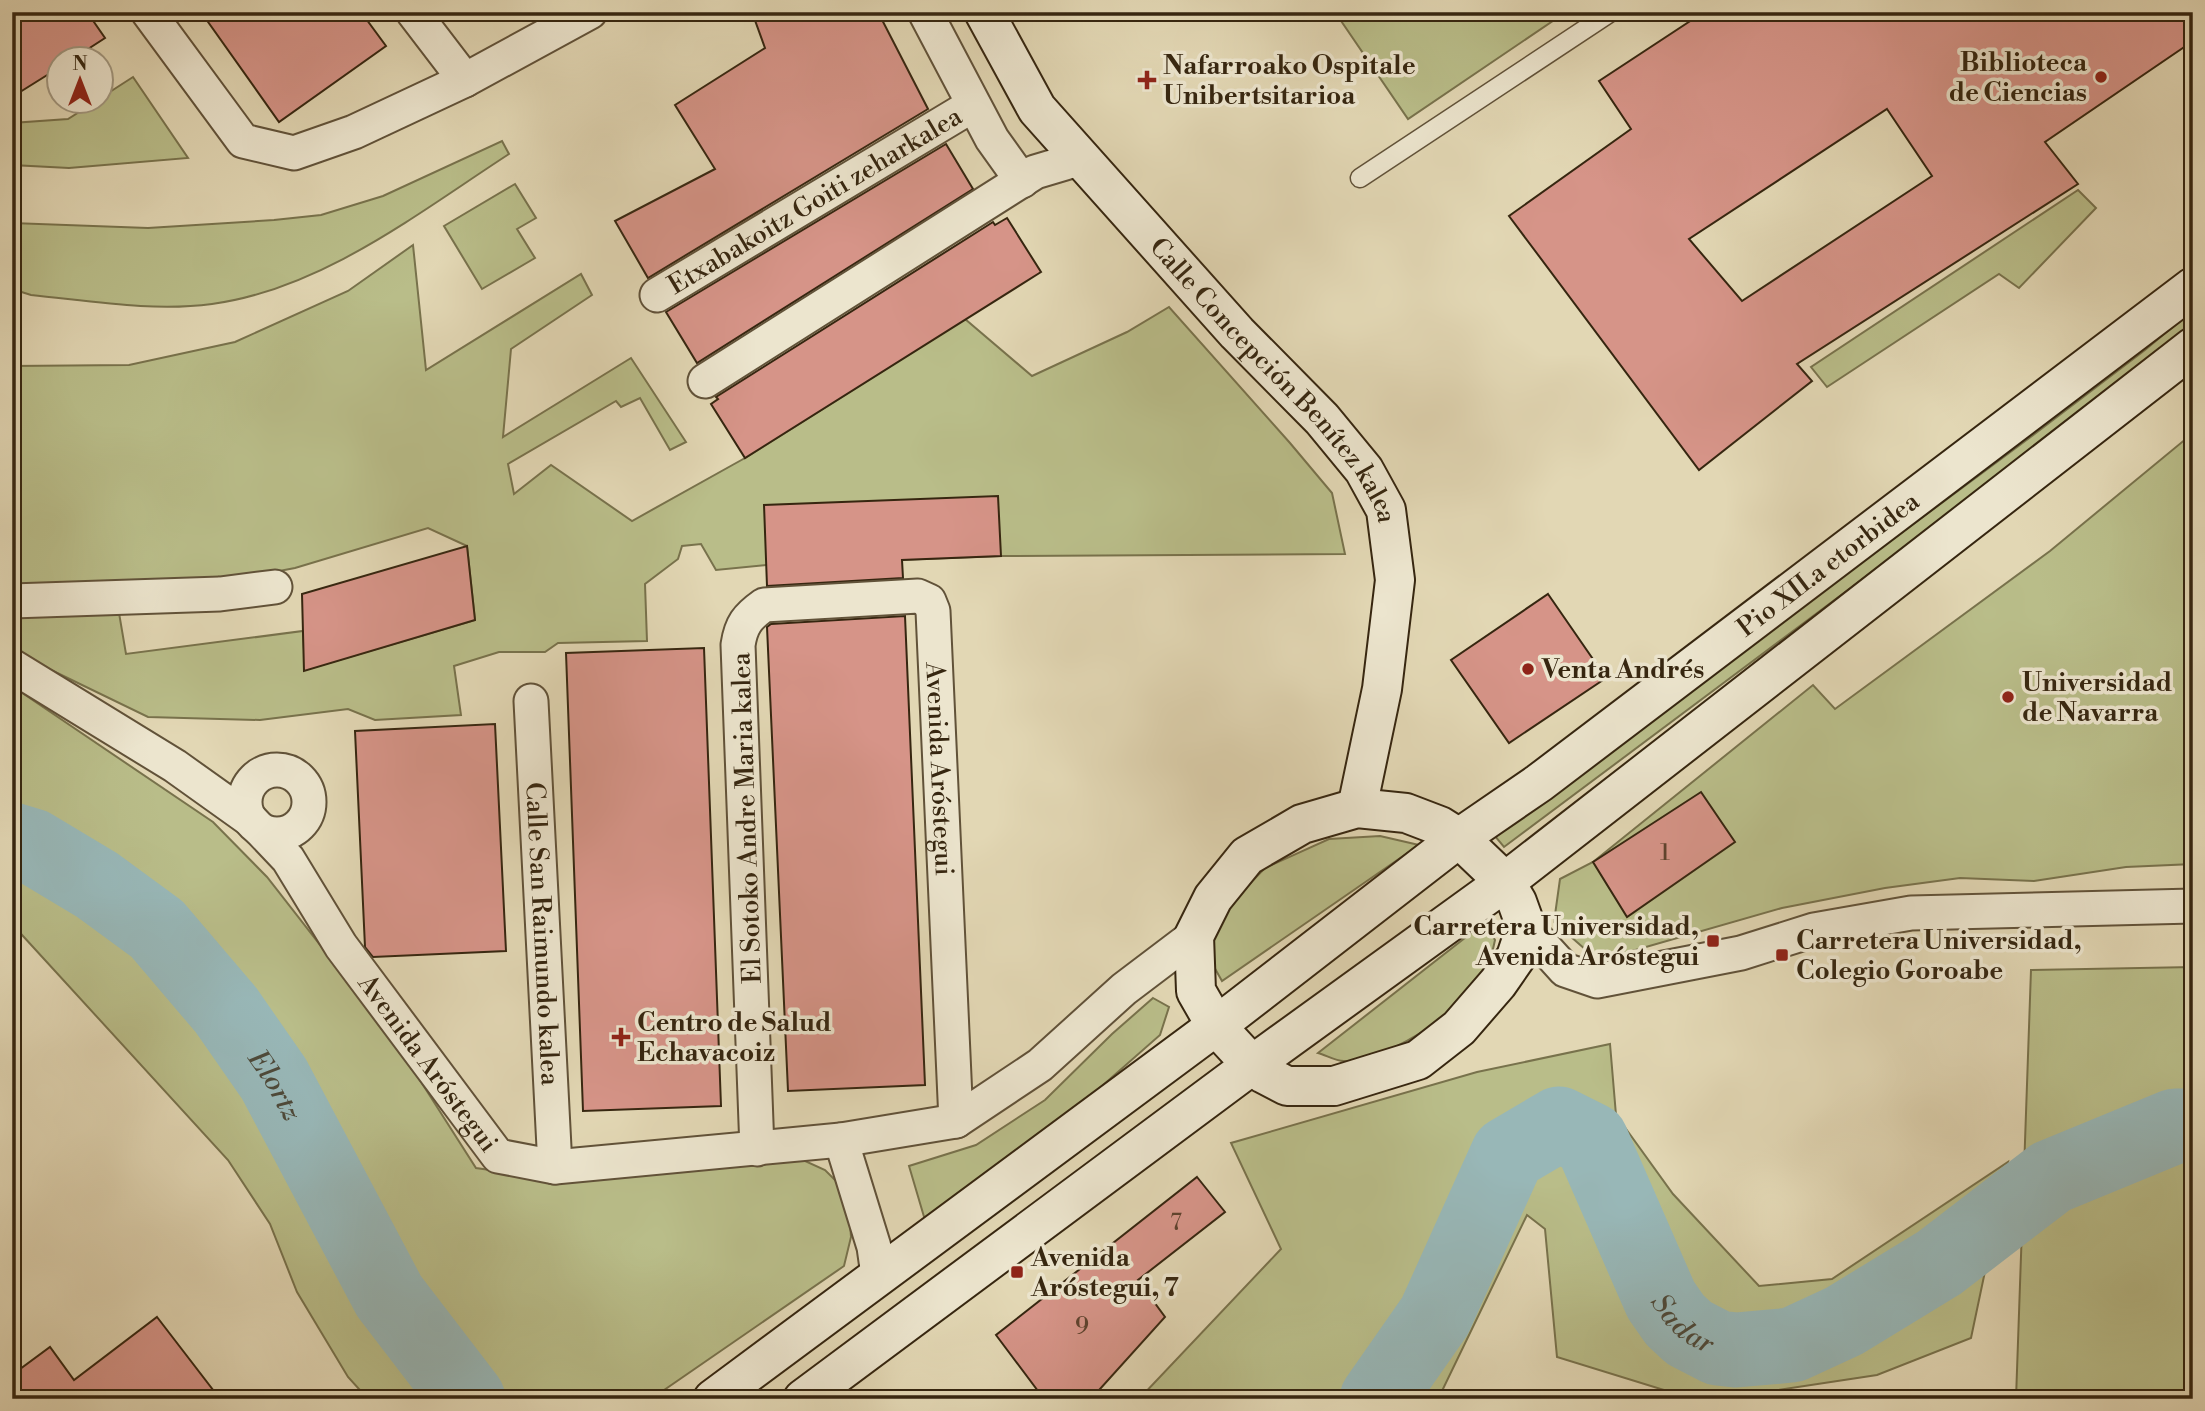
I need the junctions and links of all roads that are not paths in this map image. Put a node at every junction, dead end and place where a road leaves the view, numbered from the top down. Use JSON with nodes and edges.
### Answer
{"nodes":[{"id":1,"x":148,"y":12,"type":"edge"},
{"id":2,"x":413,"y":12,"type":"edge"},
{"id":3,"x":590,"y":12,"type":"edge"},
{"id":4,"x":925,"y":12,"type":"edge"},
{"id":5,"x":984,"y":12,"type":"edge"},
{"id":6,"x":1611,"y":12,"type":"edge"},
{"id":7,"x":465,"y":80,"type":"junction"},
{"id":8,"x":973,"y":105,"type":"junction"},
{"id":9,"x":1082,"y":158,"type":"junction"},
{"id":10,"x":1360,"y":178,"type":"dead end"},
{"id":11,"x":1022,"y":181,"type":"junction"},
{"id":12,"x":2193,"y":287,"type":"edge"},
{"id":13,"x":657,"y":295,"type":"dead end"},
{"id":14,"x":2193,"y":347,"type":"edge"},
{"id":15,"x":705,"y":381,"type":"dead end"},
{"id":16,"x":275,"y":587,"type":"dead end"},
{"id":17,"x":12,"y":601,"type":"edge"},
{"id":18,"x":749,"y":616,"type":"joint"},
{"id":19,"x":12,"y":666,"type":"edge"},
{"id":20,"x":531,"y":701,"type":"dead end"},
{"id":21,"x":175,"y":766,"type":"junction"},
{"id":22,"x":258,"y":776,"type":"junction"},
{"id":23,"x":309,"y":804,"type":"junction"},
{"id":24,"x":1357,"y":808,"type":"junction"},
{"id":25,"x":252,"y":821,"type":"junction"},
{"id":26,"x":1459,"y":838,"type":"junction"},
{"id":27,"x":1505,"y":882,"type":"junction"},
{"id":28,"x":309,"y":892,"type":"junction"},
{"id":29,"x":2193,"y":906,"type":"edge"},
{"id":30,"x":1526,"y":927,"type":"junction"},
{"id":31,"x":1194,"y":936,"type":"junction"},
{"id":32,"x":1216,"y":1026,"type":"junction"},
{"id":33,"x":1252,"y":1065,"type":"junction"},
{"id":34,"x":956,"y":1121,"type":"junction"},
{"id":35,"x":841,"y":1140,"type":"junction"},
{"id":36,"x":757,"y":1149,"type":"junction"},
{"id":37,"x":555,"y":1167,"type":"junction"},
{"id":38,"x":878,"y":1275,"type":"junction"},
{"id":39,"x":713,"y":1399,"type":"edge"},
{"id":40,"x":803,"y":1399,"type":"edge"}],
"edges":[{"from":1,"to":7,"type":"street"},
{"from":2,"to":7,"type":"street"},
{"from":3,"to":7,"type":"street"},
{"from":4,"to":8,"type":"street"},
{"from":5,"to":9,"type":"main road","name":"Calle Concepción Benítez kalea"},
{"from":6,"to":10,"type":"lane"},
{"from":8,"to":11,"type":"street"},
{"from":8,"to":13,"type":"street","name":"Etxabakoitz Goiti zeharkalea"},
{"from":9,"to":11,"type":"street"},
{"from":9,"to":24,"type":"main road","name":"Calle Concepción Benítez kalea"},
{"from":11,"to":15,"type":"street"},
{"from":12,"to":26,"type":"main road","name":"Pio XII.a etorbidea"},
{"from":14,"to":27,"type":"main road","name":"Pio XII.a etorbidea"},
{"from":16,"to":17,"type":"street"},
{"from":18,"to":34,"type":"street","name":"Avenida Aróstegui"},
{"from":18,"to":36,"type":"street","name":"El Sotoko Andre Maria kalea"},
{"from":19,"to":21,"type":"street","name":"Avenida Aróstegui"},
{"from":20,"to":37,"type":"street","name":"Calle San Raimundo kalea"},
{"from":21,"to":22,"type":"street","name":"Avenida Aróstegui"},
{"from":21,"to":25,"type":"street","name":"Avenida Aróstegui"},
{"from":22,"to":23,"type":"street","name":"Avenida Aróstegui"},
{"from":22,"to":25,"type":"street"},
{"from":23,"to":25,"type":"street","name":"Avenida Aróstegui"},
{"from":23,"to":28,"type":"street","name":"Avenida Aróstegui"},
{"from":24,"to":26,"type":"main road","name":"Avenida Aróstegui"},
{"from":24,"to":31,"type":"main road","name":"Avenida Aróstegui"},
{"from":25,"to":28,"type":"street","name":"Avenida Aróstegui"},
{"from":26,"to":27,"type":"main road","name":"Avenida Aróstegui"},
{"from":26,"to":32,"type":"main road"},
{"from":27,"to":30,"type":"main road","name":"Avenida Aróstegui"},
{"from":27,"to":33,"type":"main road"},
{"from":28,"to":37,"type":"street","name":"Avenida Aróstegui"},
{"from":29,"to":30,"type":"street"},
{"from":30,"to":33,"type":"main road","name":"Avenida Aróstegui"},
{"from":31,"to":32,"type":"main road","name":"Avenida Aróstegui"},
{"from":31,"to":34,"type":"street","name":"Avenida Aróstegui"},
{"from":32,"to":33,"type":"main road","name":"Avenida Aróstegui"},
{"from":32,"to":38,"type":"main road"},
{"from":33,"to":40,"type":"main road"},
{"from":34,"to":35,"type":"street","name":"Avenida Aróstegui"},
{"from":35,"to":36,"type":"street","name":"Avenida Aróstegui"},
{"from":35,"to":38,"type":"street"},
{"from":36,"to":37,"type":"street","name":"Avenida Aróstegui"},
{"from":38,"to":39,"type":"main road"}]}
